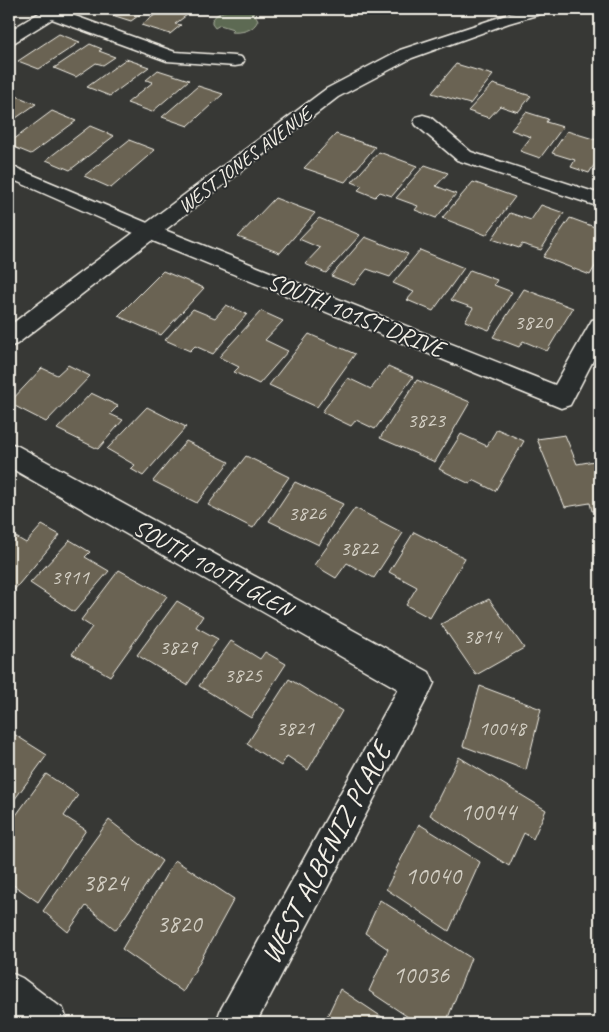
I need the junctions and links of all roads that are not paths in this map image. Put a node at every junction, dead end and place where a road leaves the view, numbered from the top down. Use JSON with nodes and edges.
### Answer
{"nodes":[{"id":1,"x":487,"y":9,"type":"edge"},
{"id":2,"x":541,"y":9,"type":"edge"},
{"id":3,"x":54,"y":11,"type":"edge"},
{"id":4,"x":503,"y":20,"type":"junction"},
{"id":5,"x":9,"y":38,"type":"edge"},
{"id":6,"x":235,"y":61,"type":"dead end"},
{"id":7,"x":423,"y":121,"type":"dead end"},
{"id":8,"x":9,"y":171,"type":"edge"},
{"id":9,"x":600,"y":201,"type":"edge"},
{"id":10,"x":150,"y":232,"type":"junction"},
{"id":11,"x":600,"y":326,"type":"edge"},
{"id":12,"x":9,"y":338,"type":"edge"},
{"id":13,"x":9,"y":454,"type":"edge"},
{"id":14,"x":418,"y":683,"type":"joint"},
{"id":15,"x":9,"y":991,"type":"edge"},
{"id":16,"x":49,"y":1023,"type":"edge"},
{"id":17,"x":235,"y":1023,"type":"edge"}],
"edges":[{"from":1,"to":4,"type":"street"},
{"from":2,"to":4,"type":"street","name":"WEST JONES AVENUE"},
{"from":3,"to":5,"type":"street"},
{"from":3,"to":6,"type":"street"},
{"from":4,"to":10,"type":"street","name":"WEST JONES AVENUE"},
{"from":7,"to":9,"type":"street"},
{"from":8,"to":10,"type":"street","name":"SOUTH 101ST DRIVE"},
{"from":10,"to":11,"type":"street","name":"SOUTH 101ST DRIVE"},
{"from":10,"to":12,"type":"street","name":"WEST JONES AVENUE"},
{"from":13,"to":14,"type":"street","name":"SOUTH 100TH GLEN"},
{"from":14,"to":17,"type":"street","name":"WEST ALBENIZ PLACE"},
{"from":15,"to":16,"type":"street"}]}
